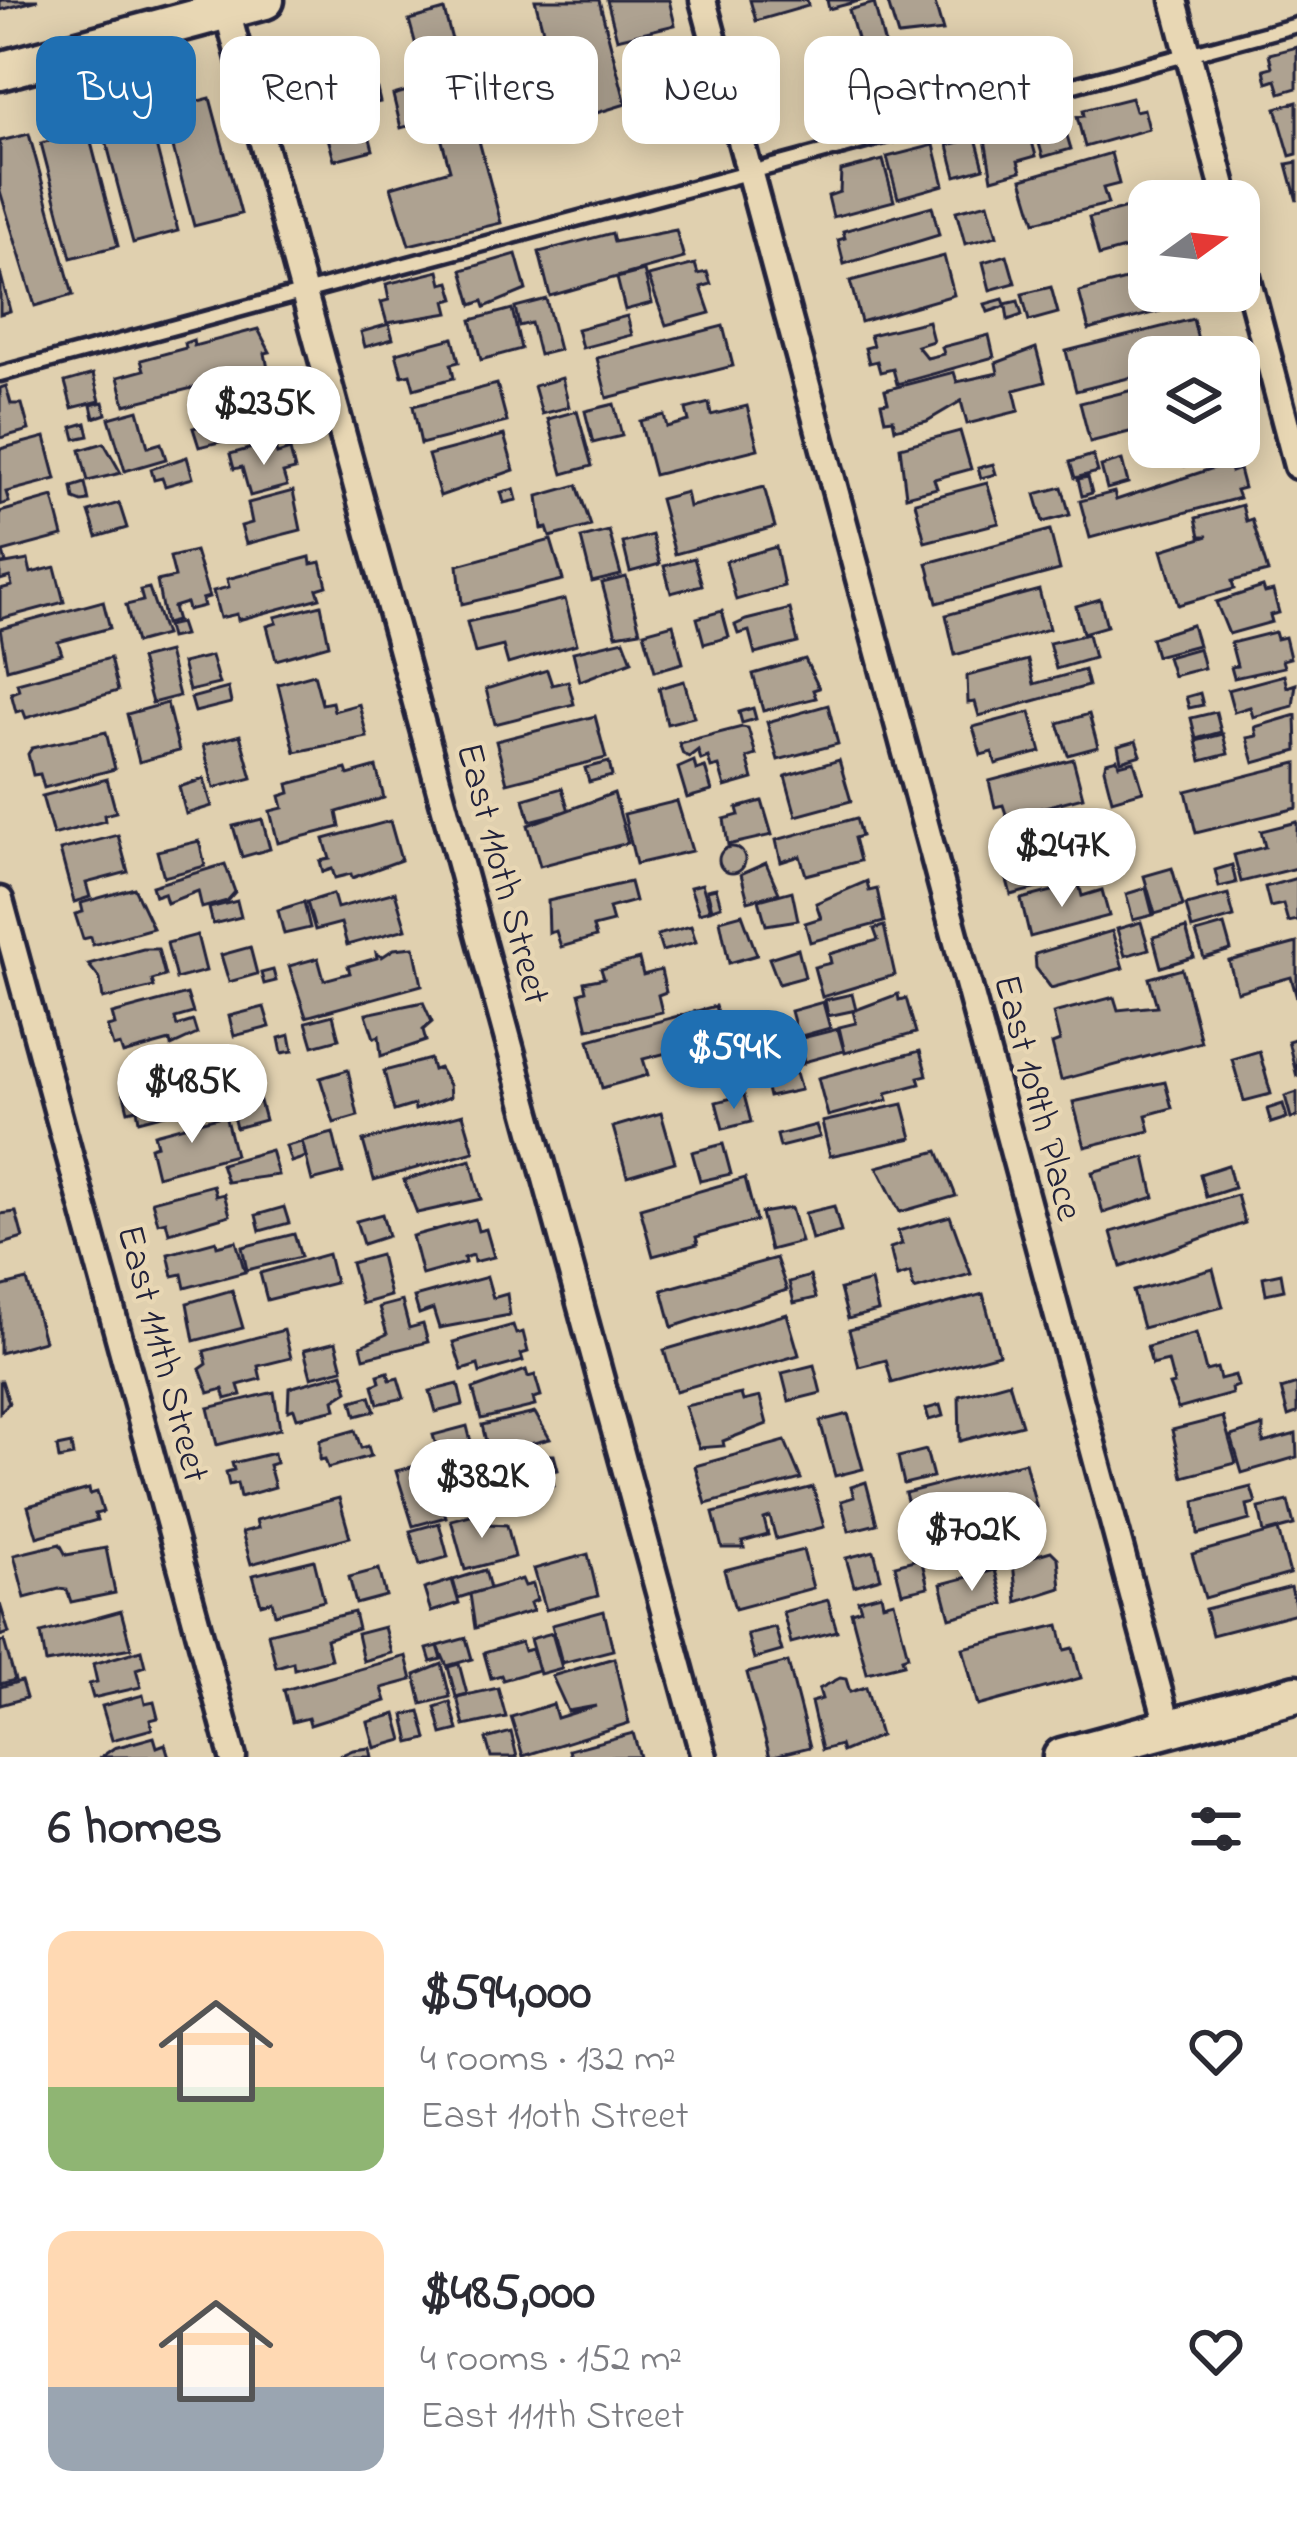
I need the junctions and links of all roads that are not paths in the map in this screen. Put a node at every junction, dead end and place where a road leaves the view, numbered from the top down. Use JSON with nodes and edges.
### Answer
{"nodes":[{"id":1,"x":265,"y":0,"type":"edge"},
{"id":2,"x":703,"y":0,"type":"edge"},
{"id":3,"x":1174,"y":0,"type":"edge"},
{"id":4,"x":226,"y":5,"type":"edge"},
{"id":5,"x":1297,"y":25,"type":"edge"},
{"id":6,"x":1188,"y":56,"type":"junction"},
{"id":7,"x":0,"y":70,"type":"edge"},
{"id":8,"x":749,"y":172,"type":"junction"},
{"id":9,"x":1221,"y":180,"type":"edge"},
{"id":10,"x":304,"y":291,"type":"junction"},
{"id":11,"x":1256,"y":312,"type":"edge"},
{"id":12,"x":0,"y":374,"type":"edge"},
{"id":13,"x":1297,"y":466,"type":"edge"},
{"id":14,"x":0,"y":899,"type":"edge"},
{"id":15,"x":1297,"y":1694,"type":"edge"},
{"id":16,"x":1169,"y":1729,"type":"junction"},
{"id":17,"x":233,"y":1757,"type":"edge"},
{"id":18,"x":704,"y":1757,"type":"edge"},
{"id":19,"x":1062,"y":1757,"type":"edge"}],
"edges":[{"from":1,"to":4,"type":"main road"},
{"from":2,"to":8,"type":"street","name":"East 109th Place"},
{"from":3,"to":6,"type":"street"},
{"from":4,"to":7,"type":"main road"},
{"from":4,"to":10,"type":"street","name":"East 110th Street"},
{"from":5,"to":6,"type":"lane"},
{"from":6,"to":8,"type":"lane"},
{"from":6,"to":9,"type":"street"},
{"from":8,"to":10,"type":"lane"},
{"from":8,"to":16,"type":"street","name":"East 109th Place"},
{"from":10,"to":12,"type":"lane"},
{"from":10,"to":18,"type":"street","name":"East 110th Street"},
{"from":11,"to":13,"type":"street"},
{"from":14,"to":17,"type":"street","name":"East 111th Street"},
{"from":15,"to":16,"type":"main road"},
{"from":16,"to":19,"type":"main road"}]}
